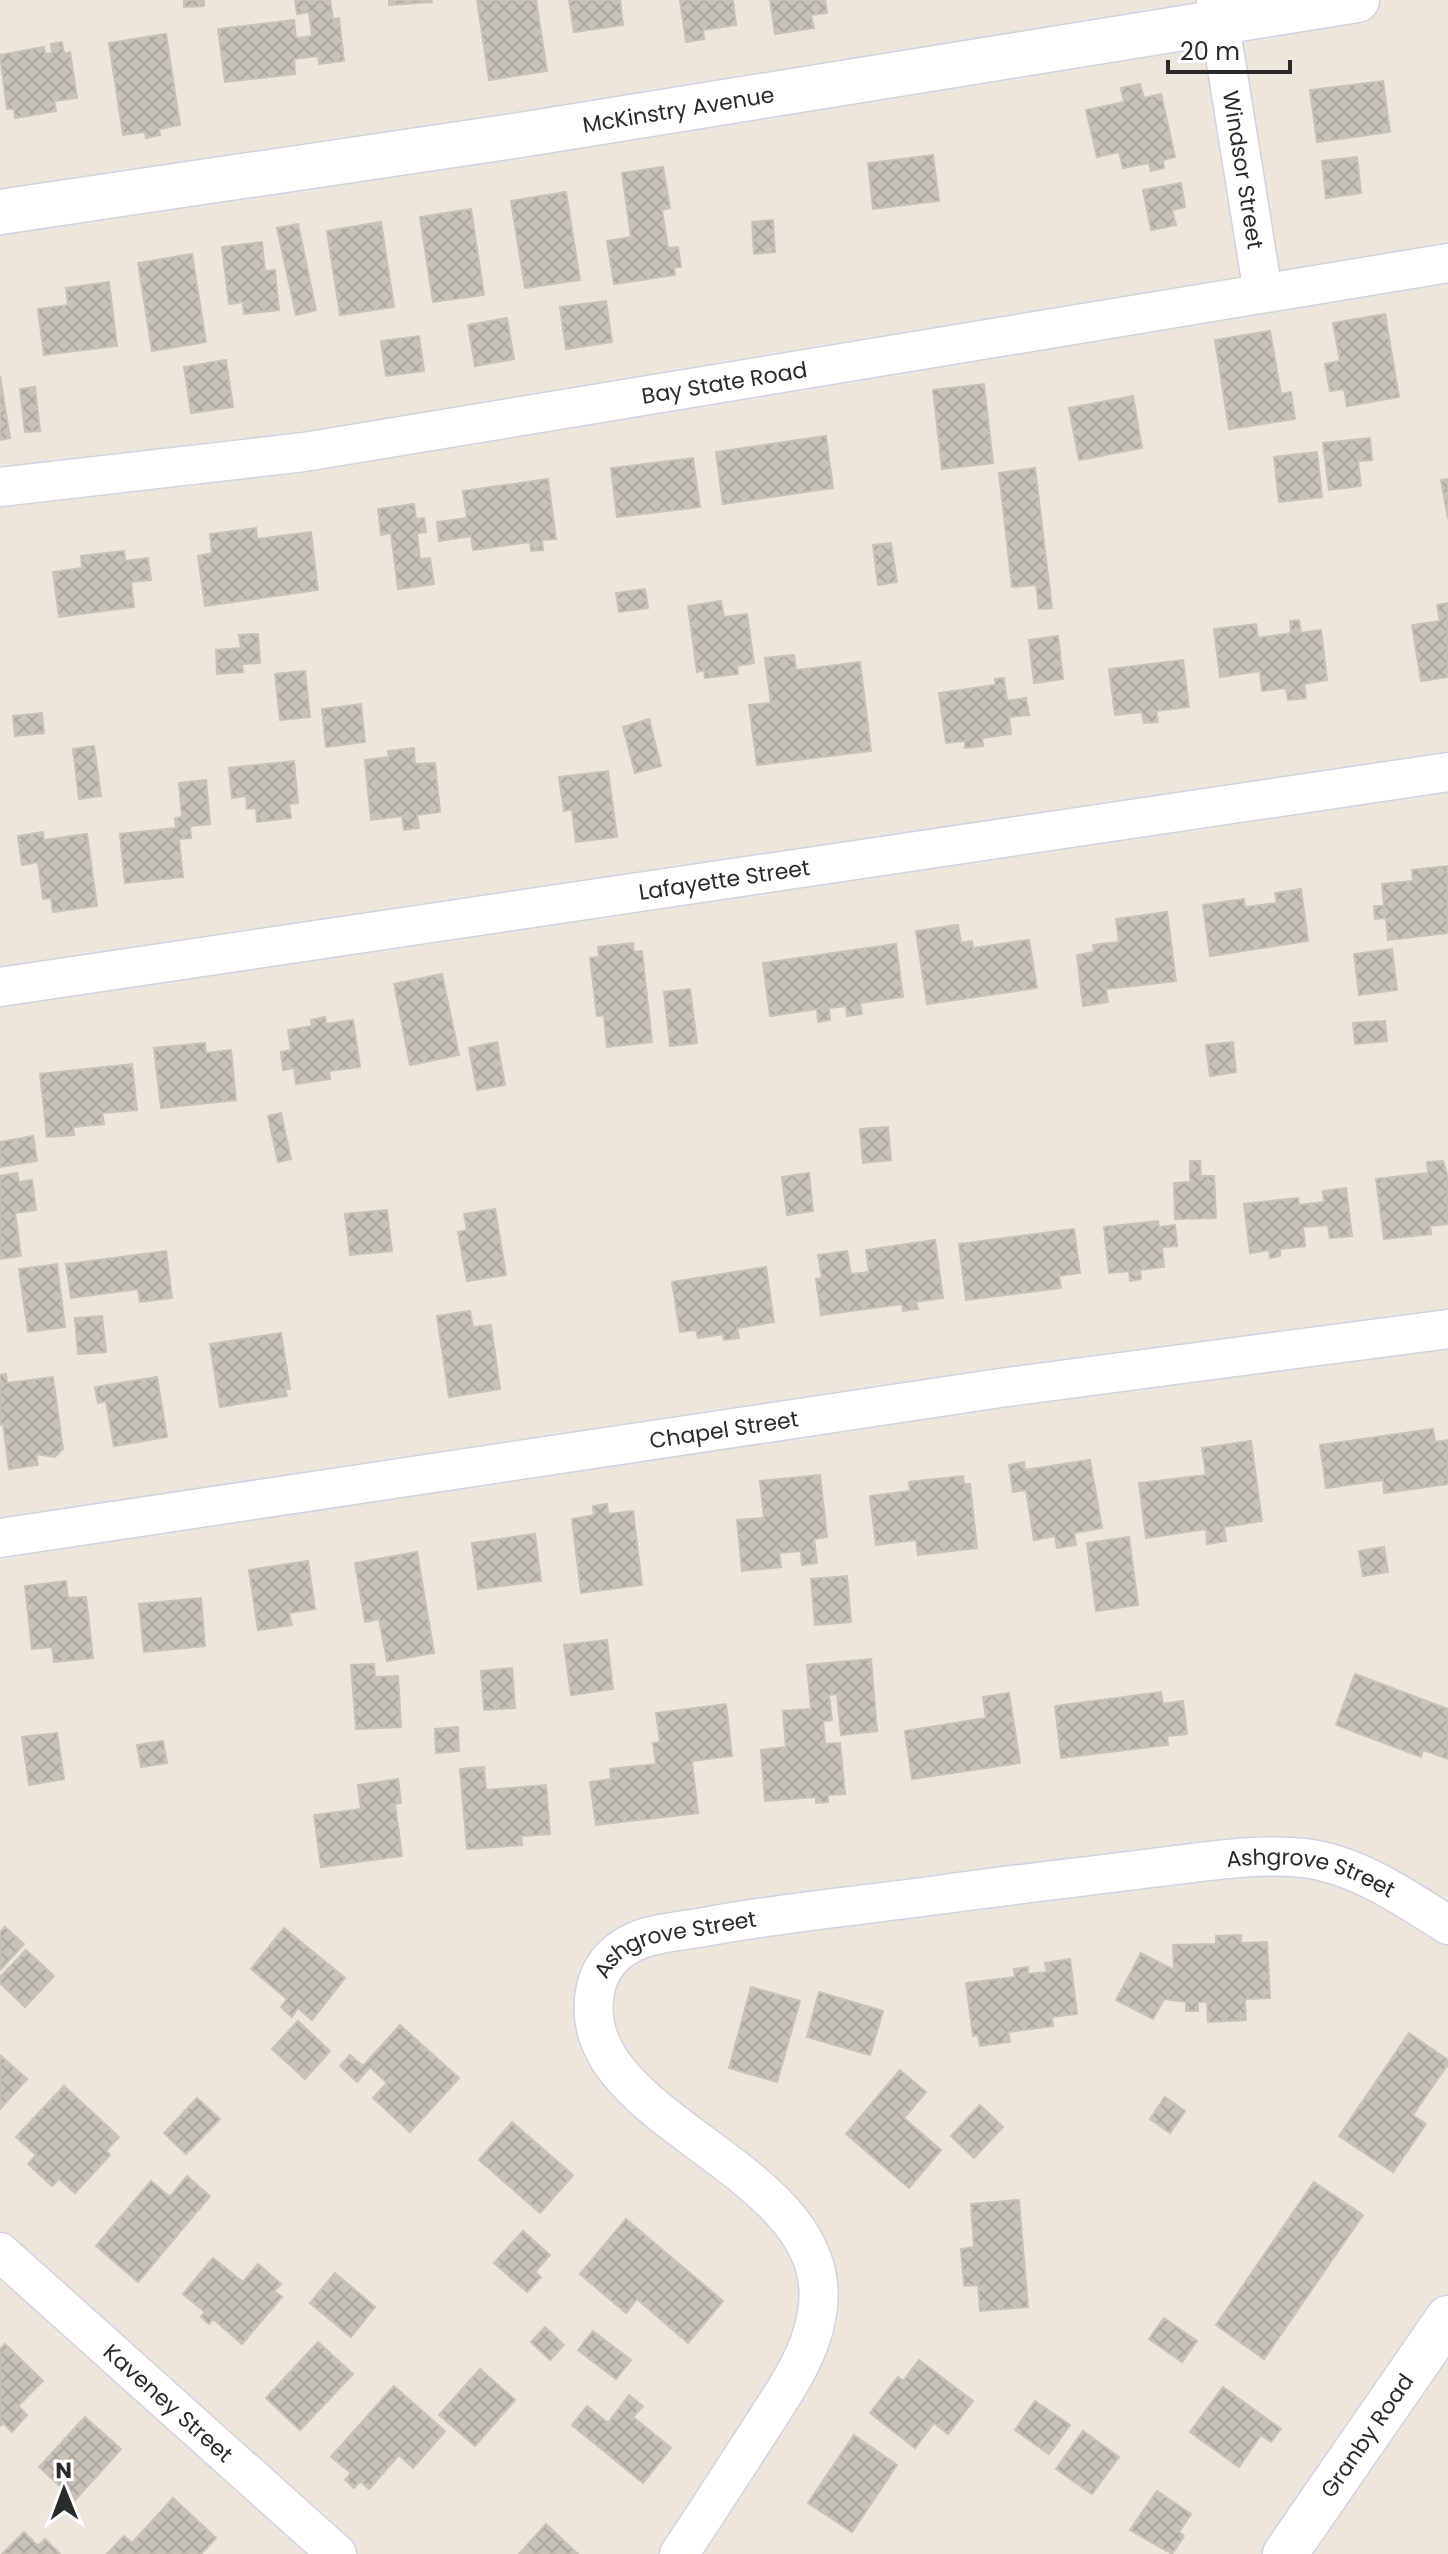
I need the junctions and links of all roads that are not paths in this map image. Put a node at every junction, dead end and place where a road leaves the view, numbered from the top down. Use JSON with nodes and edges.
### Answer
{"nodes":[{"id":1,"x":1357,"y":0,"type":"edge"},
{"id":2,"x":1218,"y":11,"type":"edge"},
{"id":3,"x":0,"y":212,"type":"edge"},
{"id":4,"x":1448,"y":263,"type":"edge"},
{"id":5,"x":1263,"y":293,"type":"junction"},
{"id":6,"x":0,"y":487,"type":"edge"},
{"id":7,"x":1448,"y":772,"type":"edge"},
{"id":8,"x":0,"y":987,"type":"edge"},
{"id":9,"x":1448,"y":1329,"type":"edge"},
{"id":10,"x":0,"y":1538,"type":"edge"},
{"id":11,"x":1448,"y":1925,"type":"edge"},
{"id":12,"x":0,"y":2252,"type":"edge"},
{"id":13,"x":1448,"y":2318,"type":"edge"},
{"id":14,"x":337,"y":2554,"type":"edge"},
{"id":15,"x":679,"y":2554,"type":"edge"},
{"id":16,"x":1285,"y":2554,"type":"edge"}],
"edges":[{"from":1,"to":2,"type":"street","name":"McKinstry Avenue"},
{"from":2,"to":3,"type":"street","name":"McKinstry Avenue"},
{"from":2,"to":5,"type":"street","name":"Windsor Street"},
{"from":4,"to":5,"type":"street","name":"Bay State Road"},
{"from":5,"to":6,"type":"street","name":"Bay State Road"},
{"from":7,"to":8,"type":"street","name":"Lafayette Street"},
{"from":9,"to":10,"type":"street","name":"Chapel Street"},
{"from":11,"to":15,"type":"street","name":"Ashgrove Street"},
{"from":12,"to":14,"type":"street","name":"Kaveney Street"},
{"from":13,"to":16,"type":"street","name":"Granby Road"}]}
